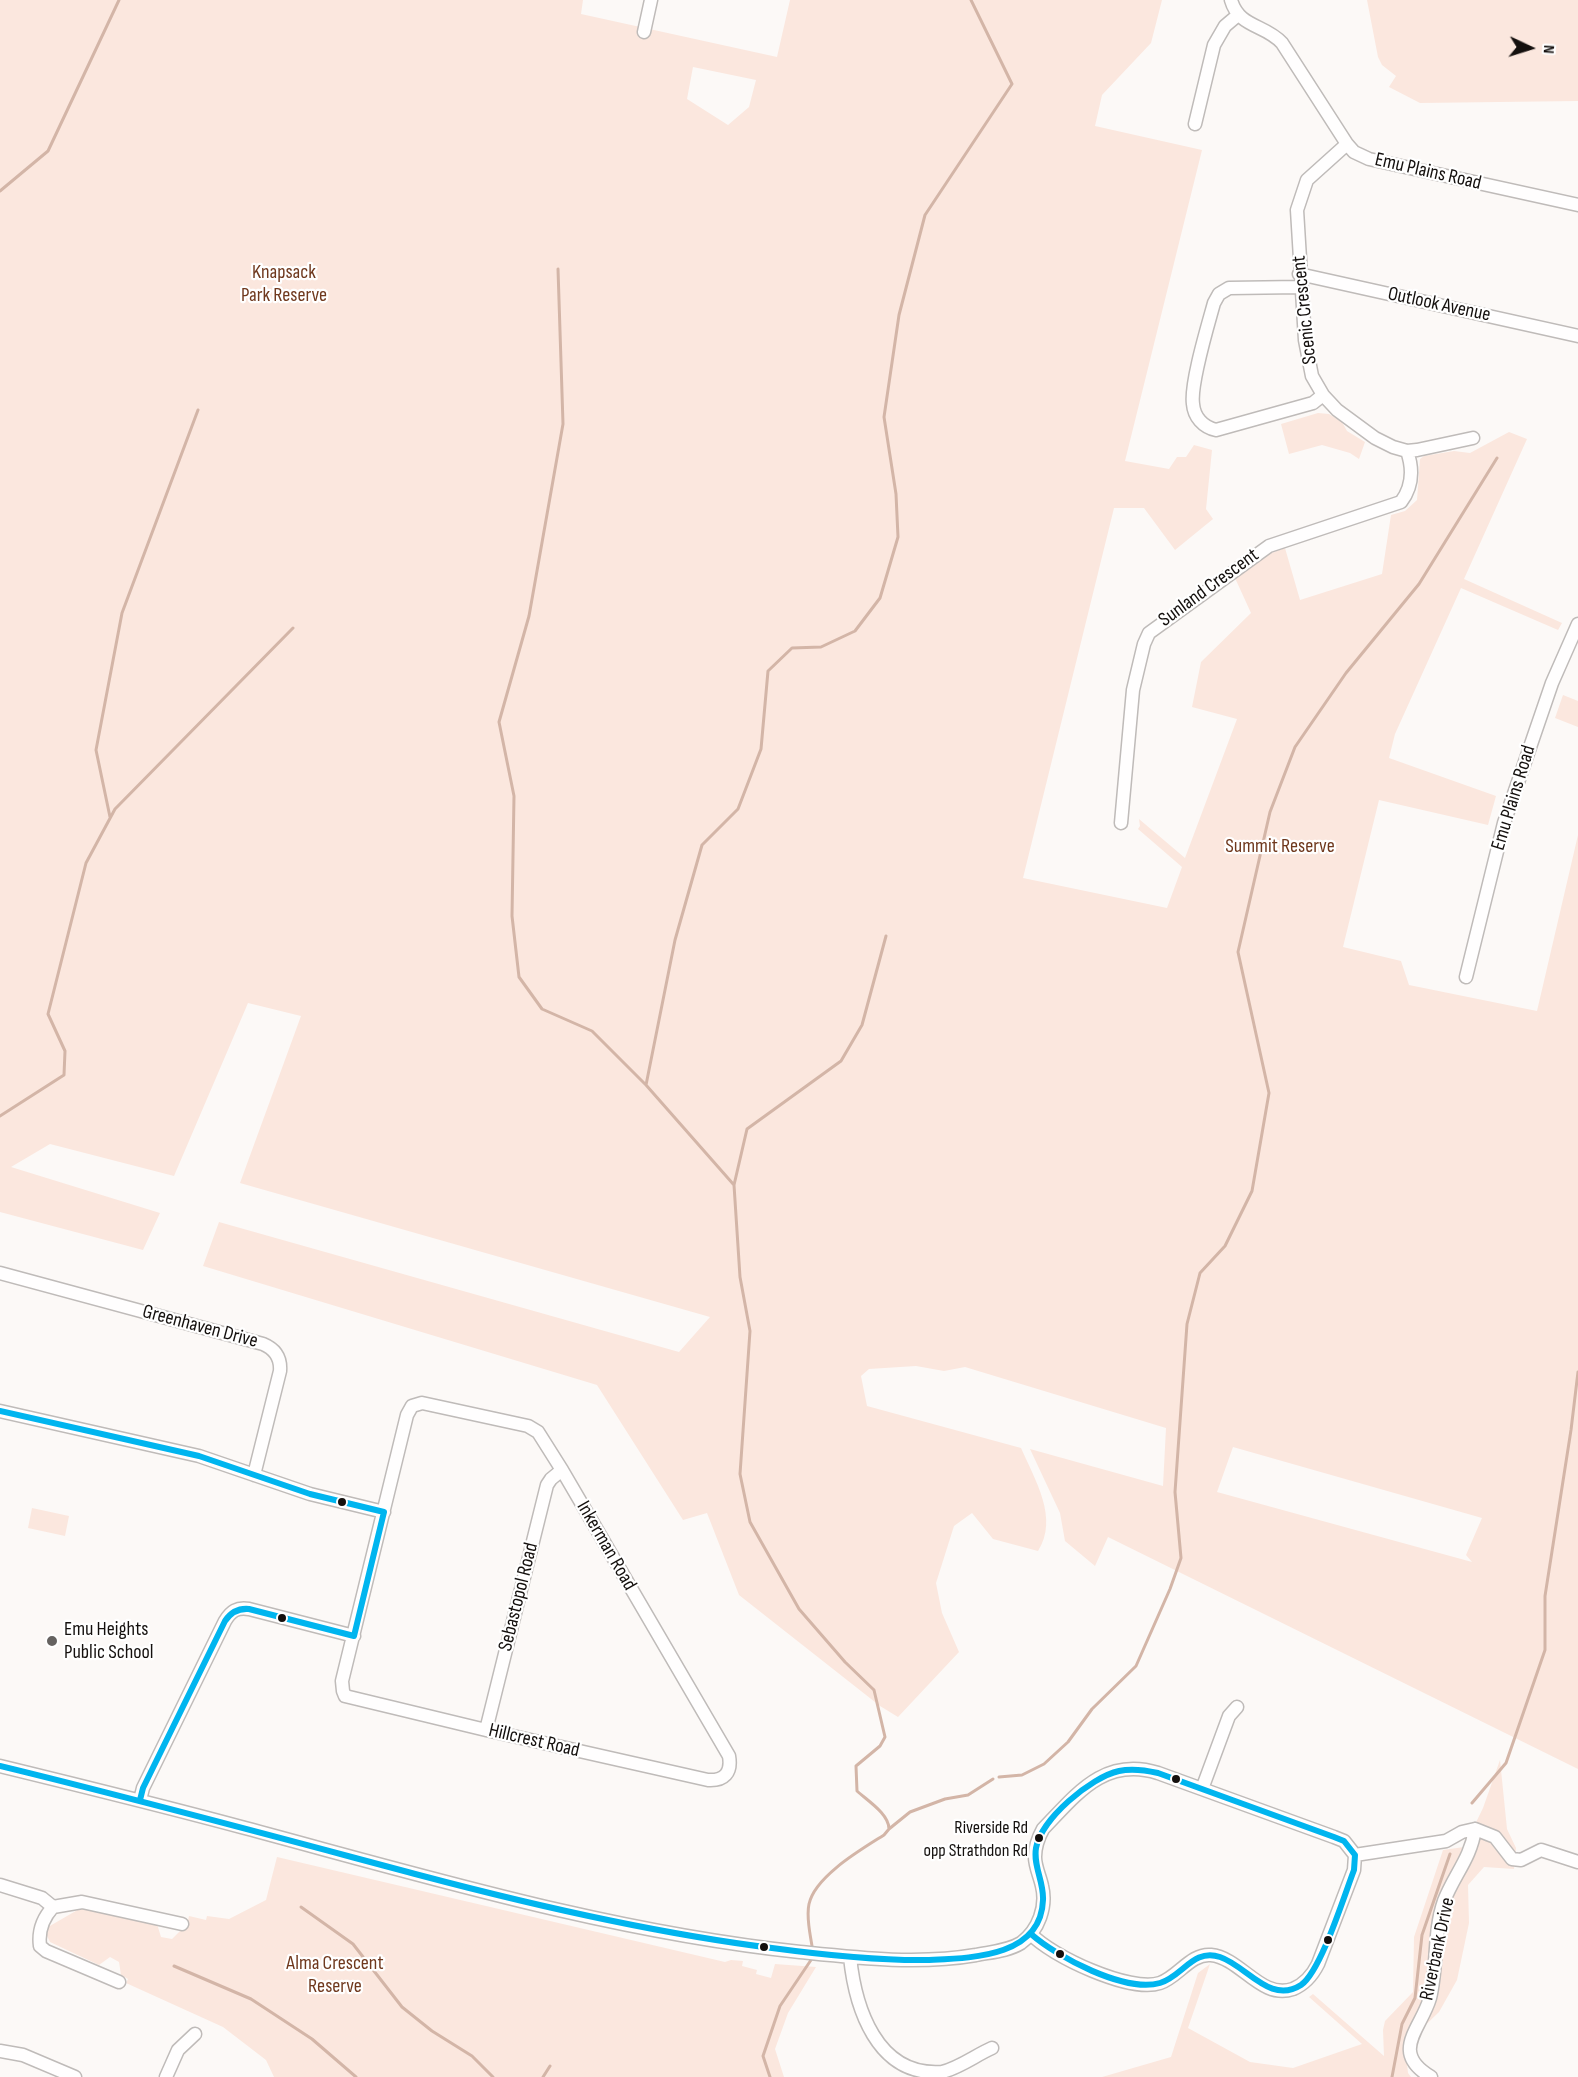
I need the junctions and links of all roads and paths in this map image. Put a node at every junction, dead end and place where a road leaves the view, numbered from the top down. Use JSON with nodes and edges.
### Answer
{"nodes":[{"id":1,"x":651,"y":0,"type":"edge"},
{"id":2,"x":1231,"y":0,"type":"edge"},
{"id":3,"x":1238,"y":15,"type":"junction"},
{"id":4,"x":644,"y":32,"type":"dead end"},
{"id":5,"x":1195,"y":124,"type":"dead end"},
{"id":6,"x":1347,"y":144,"type":"junction"},
{"id":7,"x":1578,"y":206,"type":"edge"},
{"id":8,"x":1300,"y":281,"type":"junction"},
{"id":9,"x":1578,"y":336,"type":"edge"},
{"id":10,"x":1323,"y":395,"type":"junction"},
{"id":11,"x":1473,"y":438,"type":"dead end"},
{"id":12,"x":1407,"y":451,"type":"junction"},
{"id":13,"x":1578,"y":624,"type":"edge"},
{"id":14,"x":1121,"y":823,"type":"dead end"},
{"id":15,"x":1466,"y":977,"type":"dead end"},
{"id":16,"x":0,"y":1273,"type":"edge"},
{"id":17,"x":0,"y":1411,"type":"edge"},
{"id":18,"x":562,"y":1470,"type":"junction"},
{"id":19,"x":254,"y":1475,"type":"junction"},
{"id":20,"x":384,"y":1512,"type":"junction"},
{"id":21,"x":354,"y":1636,"type":"junction"},
{"id":22,"x":1237,"y":1707,"type":"dead end"},
{"id":23,"x":486,"y":1730,"type":"junction"},
{"id":24,"x":0,"y":1766,"type":"edge"},
{"id":25,"x":728,"y":1773,"type":"joint"},
{"id":26,"x":1202,"y":1789,"type":"junction"},
{"id":27,"x":140,"y":1800,"type":"junction"},
{"id":28,"x":1475,"y":1829,"type":"junction"},
{"id":29,"x":1355,"y":1855,"type":"junction"},
{"id":30,"x":1578,"y":1862,"type":"edge"},
{"id":31,"x":0,"y":1885,"type":"edge"},
{"id":32,"x":53,"y":1907,"type":"junction"},
{"id":33,"x":182,"y":1924,"type":"dead end"},
{"id":34,"x":1031,"y":1934,"type":"junction"},
{"id":35,"x":850,"y":1958,"type":"junction"},
{"id":36,"x":119,"y":1982,"type":"dead end"},
{"id":37,"x":195,"y":2034,"type":"dead end"},
{"id":38,"x":992,"y":2048,"type":"dead end"},
{"id":39,"x":0,"y":2051,"type":"edge"},
{"id":40,"x":75,"y":2077,"type":"edge"},
{"id":41,"x":166,"y":2077,"type":"edge"},
{"id":42,"x":1431,"y":2077,"type":"edge"}],
"edges":[{"from":1,"to":4,"type":"street"},
{"from":2,"to":3,"type":"street"},
{"from":3,"to":5,"type":"street"},
{"from":3,"to":6,"type":"street","name":"Emu Plains Road"},
{"from":6,"to":7,"type":"street","name":"Emu Plains Road"},
{"from":6,"to":8,"type":"street","name":"Scenic Crescent"},
{"from":8,"to":9,"type":"street","name":"Outlook Avenue"},
{"from":8,"to":10,"type":"street","name":"Scenic Crescent"},
{"from":8,"to":10,"type":"street","name":"Outlook Avenue"},
{"from":10,"to":12,"type":"street","name":"Scenic Crescent"},
{"from":11,"to":12,"type":"street","name":"Scenic Crescent"},
{"from":12,"to":14,"type":"street","name":"Sunland Crescent"},
{"from":13,"to":15,"type":"street","name":"Emu Plains Road"},
{"from":16,"to":19,"type":"street","name":"Greenhaven Drive"},
{"from":17,"to":19,"type":"street"},
{"from":18,"to":20,"type":"street","name":"Inkerman Road"},
{"from":18,"to":23,"type":"street","name":"Sebastopol Road"},
{"from":18,"to":25,"type":"street","name":"Inkerman Road"},
{"from":19,"to":20,"type":"street"},
{"from":20,"to":21,"type":"street"},
{"from":21,"to":23,"type":"street","name":"Hillcrest Road"},
{"from":21,"to":27,"type":"street"},
{"from":22,"to":26,"type":"street"},
{"from":23,"to":25,"type":"street","name":"Hillcrest Road"},
{"from":24,"to":27,"type":"street"},
{"from":26,"to":29,"type":"street"},
{"from":26,"to":34,"type":"street"},
{"from":27,"to":35,"type":"street"},
{"from":28,"to":29,"type":"street"},
{"from":28,"to":30,"type":"street"},
{"from":28,"to":42,"type":"street","name":"Riverbank Drive"},
{"from":29,"to":34,"type":"street"},
{"from":31,"to":32,"type":"street"},
{"from":32,"to":33,"type":"street"},
{"from":32,"to":36,"type":"street"},
{"from":34,"to":35,"type":"street"},
{"from":35,"to":38,"type":"street"},
{"from":37,"to":41,"type":"street"},
{"from":39,"to":40,"type":"street"}]}
